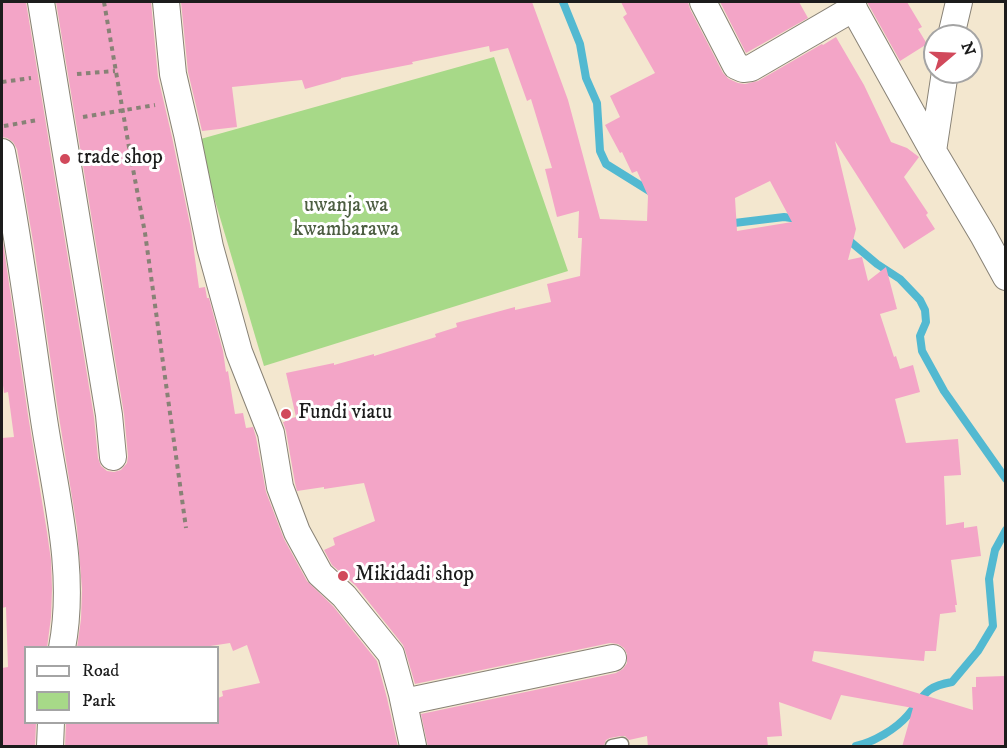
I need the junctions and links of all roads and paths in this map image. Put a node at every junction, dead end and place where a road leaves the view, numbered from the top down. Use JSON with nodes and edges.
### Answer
{"nodes":[{"id":1,"x":41,"y":2,"type":"edge"},
{"id":2,"x":104,"y":2,"type":"edge"},
{"id":3,"x":166,"y":2,"type":"edge"},
{"id":4,"x":703,"y":2,"type":"edge"},
{"id":5,"x":959,"y":2,"type":"edge"},
{"id":6,"x":852,"y":5,"type":"edge"},
{"id":7,"x":954,"y":24,"type":"edge"},
{"id":8,"x":943,"y":84,"type":"edge"},
{"id":9,"x":179,"y":101,"type":"junction"},
{"id":10,"x":122,"y":111,"type":"junction"},
{"id":11,"x":60,"y":118,"type":"junction"},
{"id":12,"x":2,"y":127,"type":"edge"},
{"id":13,"x":933,"y":151,"type":"junction"},
{"id":14,"x":2,"y":152,"type":"edge"},
{"id":15,"x":1005,"y":277,"type":"edge"},
{"id":16,"x":113,"y":457,"type":"dead end"},
{"id":17,"x":186,"y":528,"type":"dead end"},
{"id":18,"x":62,"y":646,"type":"edge"},
{"id":19,"x":613,"y":658,"type":"dead end"},
{"id":20,"x":404,"y":702,"type":"junction"},
{"id":21,"x":51,"y":724,"type":"edge"},
{"id":22,"x":50,"y":747,"type":"edge"},
{"id":23,"x":413,"y":747,"type":"edge"}],
"edges":[{"from":1,"to":11,"type":"street"},
{"from":2,"to":10,"type":"path"},
{"from":3,"to":9,"type":"street"},
{"from":4,"to":6,"type":"street"},
{"from":5,"to":7,"type":"street"},
{"from":6,"to":13,"type":"street"},
{"from":8,"to":13,"type":"street"},
{"from":9,"to":10,"type":"path"},
{"from":9,"to":20,"type":"street"},
{"from":10,"to":11,"type":"path"},
{"from":10,"to":17,"type":"path"},
{"from":11,"to":12,"type":"path"},
{"from":11,"to":16,"type":"street"},
{"from":13,"to":15,"type":"street"},
{"from":14,"to":18,"type":"street"},
{"from":19,"to":20,"type":"street"},
{"from":20,"to":23,"type":"street"},
{"from":21,"to":22,"type":"street"}]}
